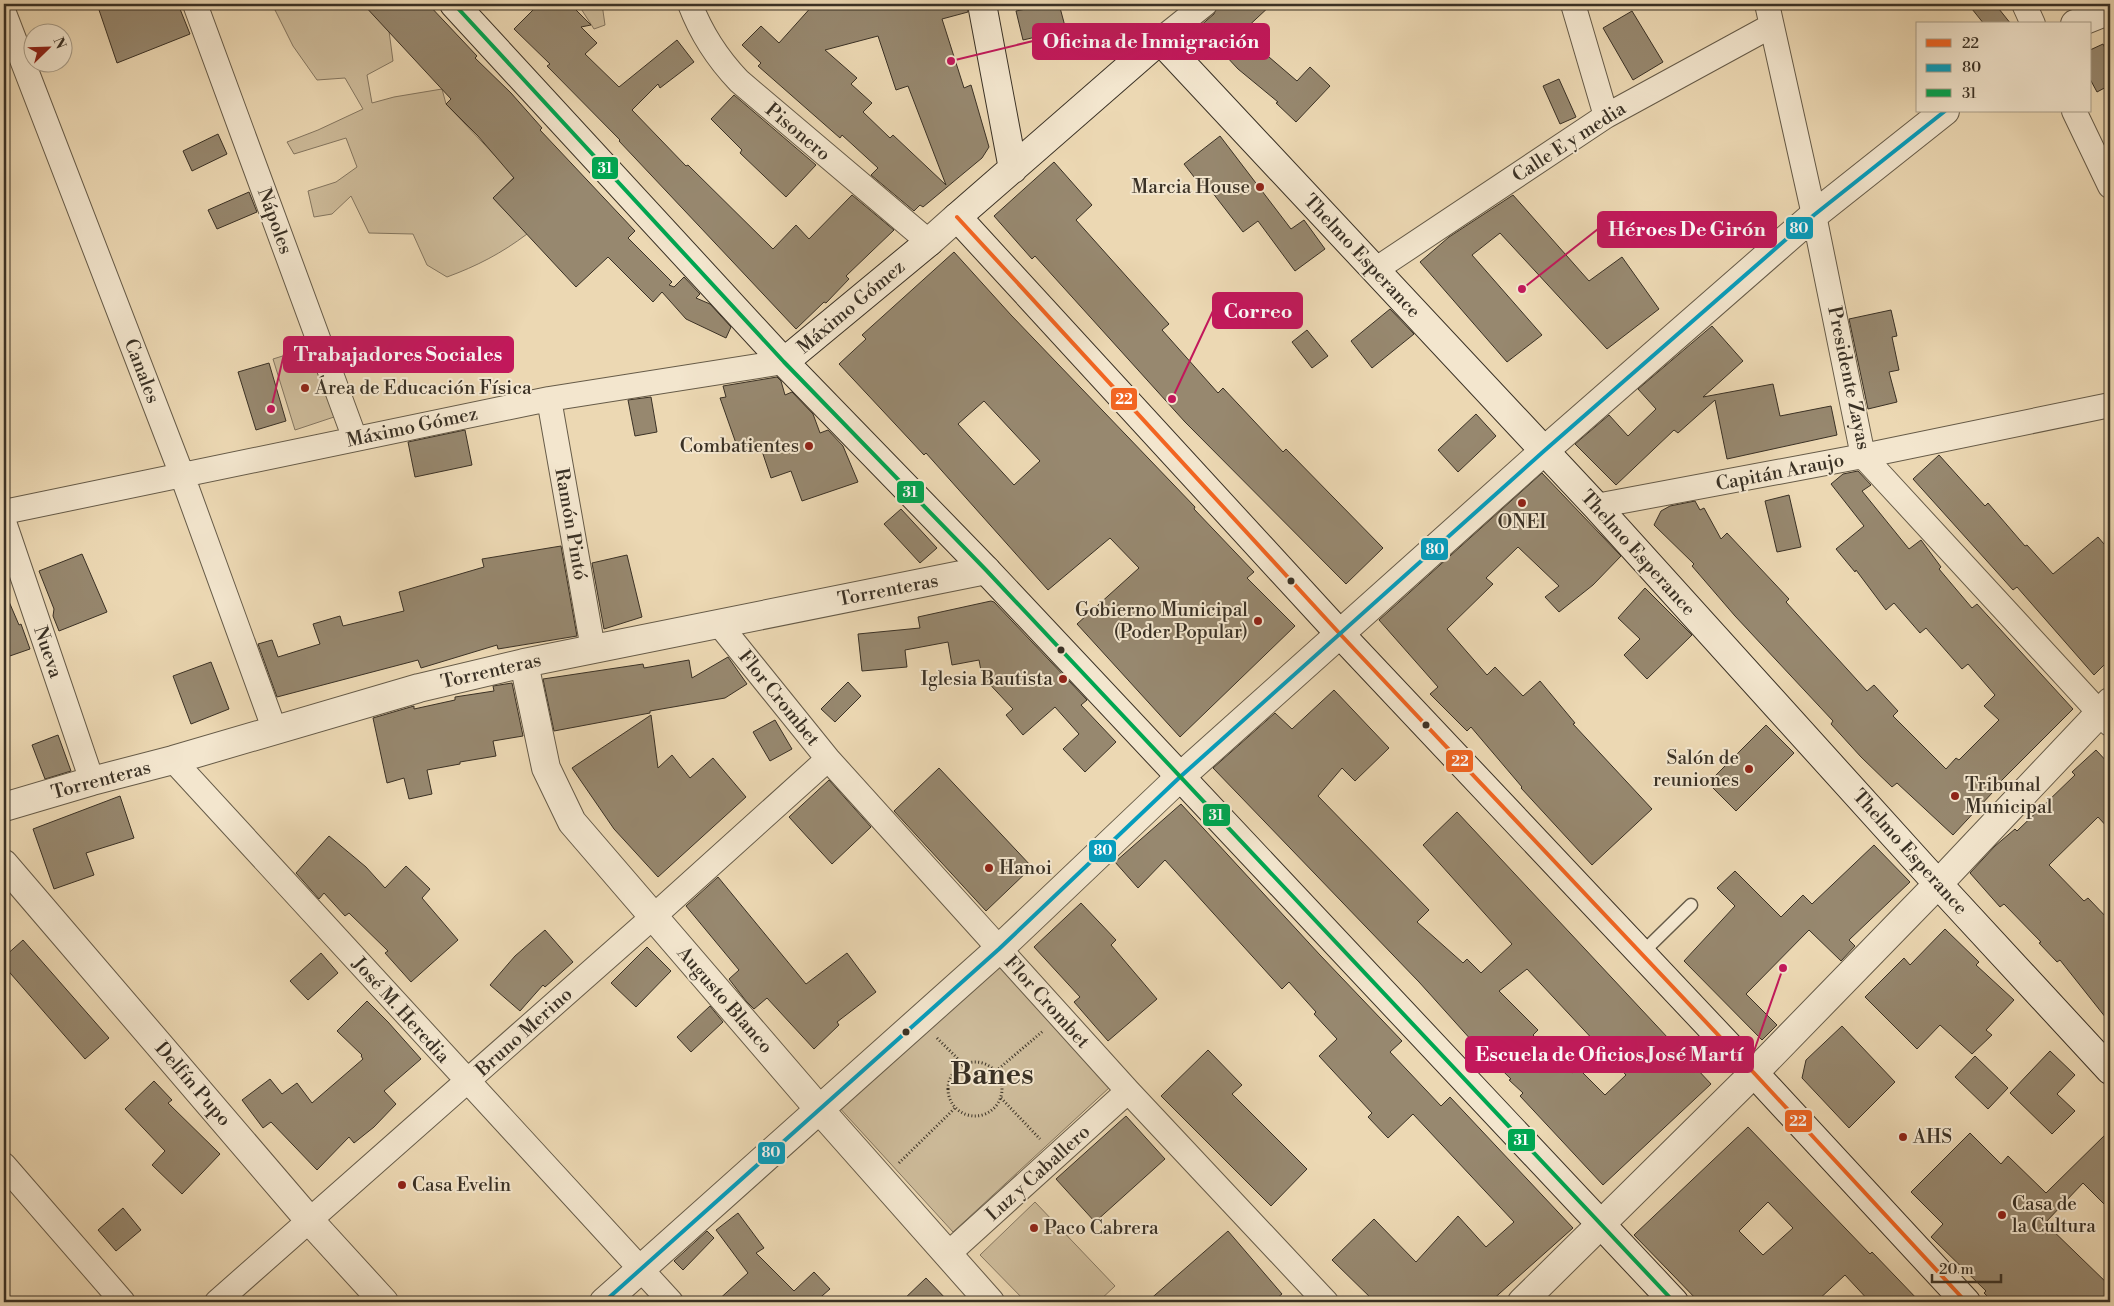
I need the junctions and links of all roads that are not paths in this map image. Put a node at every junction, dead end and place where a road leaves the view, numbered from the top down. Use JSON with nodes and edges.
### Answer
{"nodes":[{"id":1,"x":195,"y":4,"type":"edge"},
{"id":2,"x":454,"y":4,"type":"edge"},
{"id":3,"x":690,"y":4,"type":"edge"},
{"id":4,"x":982,"y":4,"type":"edge"},
{"id":5,"x":1205,"y":4,"type":"edge"},
{"id":6,"x":1573,"y":4,"type":"edge"},
{"id":7,"x":2024,"y":4,"type":"edge"},
{"id":8,"x":2110,"y":10,"type":"edge"},
{"id":9,"x":4,"y":13,"type":"edge"},
{"id":10,"x":1769,"y":15,"type":"edge"},
{"id":11,"x":2032,"y":22,"type":"edge"},
{"id":12,"x":2080,"y":22,"type":"edge"},
{"id":13,"x":1160,"y":40,"type":"junction"},
{"id":14,"x":1945,"y":112,"type":"edge"},
{"id":15,"x":2074,"y":112,"type":"edge"},
{"id":16,"x":1606,"y":116,"type":"junction"},
{"id":17,"x":1013,"y":169,"type":"junction"},
{"id":18,"x":2110,"y":186,"type":"edge"},
{"id":19,"x":1814,"y":215,"type":"junction"},
{"id":20,"x":958,"y":217,"type":"junction"},
{"id":21,"x":929,"y":242,"type":"junction"},
{"id":22,"x":1375,"y":270,"type":"junction"},
{"id":23,"x":784,"y":362,"type":"junction"},
{"id":24,"x":549,"y":399,"type":"junction"},
{"id":25,"x":2110,"y":405,"type":"edge"},
{"id":26,"x":355,"y":439,"type":"junction"},
{"id":27,"x":1544,"y":451,"type":"junction"},
{"id":28,"x":1863,"y":456,"type":"junction"},
{"id":29,"x":182,"y":475,"type":"junction"},
{"id":30,"x":1596,"y":506,"type":"junction"},
{"id":31,"x":4,"y":512,"type":"edge"},
{"id":32,"x":4,"y":522,"type":"edge"},
{"id":33,"x":986,"y":570,"type":"junction"},
{"id":34,"x":719,"y":624,"type":"junction"},
{"id":35,"x":1340,"y":634,"type":"junction"},
{"id":36,"x":593,"y":649,"type":"junction"},
{"id":37,"x":524,"y":663,"type":"junction"},
{"id":38,"x":2106,"y":713,"type":"edge"},
{"id":39,"x":276,"y":731,"type":"junction"},
{"id":40,"x":828,"y":758,"type":"junction"},
{"id":41,"x":173,"y":760,"type":"junction"},
{"id":42,"x":1180,"y":777,"type":"junction"},
{"id":43,"x":92,"y":781,"type":"junction"},
{"id":44,"x":4,"y":807,"type":"edge"},
{"id":45,"x":4,"y":864,"type":"edge"},
{"id":46,"x":1938,"y":884,"type":"junction"},
{"id":47,"x":1691,"y":905,"type":"dead end"},
{"id":48,"x":654,"y":916,"type":"junction"},
{"id":49,"x":999,"y":949,"type":"junction"},
{"id":50,"x":1641,"y":954,"type":"junction"},
{"id":51,"x":2110,"y":1070,"type":"edge"},
{"id":52,"x":1754,"y":1073,"type":"junction"},
{"id":53,"x":467,"y":1082,"type":"junction"},
{"id":54,"x":1128,"y":1091,"type":"junction"},
{"id":55,"x":819,"y":1109,"type":"junction"},
{"id":56,"x":4,"y":1165,"type":"edge"},
{"id":57,"x":310,"y":1221,"type":"junction"},
{"id":58,"x":1600,"y":1226,"type":"junction"},
{"id":59,"x":948,"y":1254,"type":"junction"},
{"id":60,"x":641,"y":1270,"type":"junction"},
{"id":61,"x":122,"y":1302,"type":"edge"},
{"id":62,"x":217,"y":1302,"type":"edge"},
{"id":63,"x":384,"y":1302,"type":"edge"},
{"id":64,"x":604,"y":1302,"type":"edge"},
{"id":65,"x":671,"y":1302,"type":"edge"},
{"id":66,"x":990,"y":1302,"type":"edge"},
{"id":67,"x":1326,"y":1302,"type":"edge"},
{"id":68,"x":1522,"y":1302,"type":"edge"},
{"id":69,"x":1674,"y":1302,"type":"edge"},
{"id":70,"x":1966,"y":1302,"type":"edge"}],
"edges":[{"from":1,"to":26,"type":"street","name":"Nápoles"},
{"from":2,"to":23,"type":"main road"},
{"from":3,"to":21,"type":"street","name":"Pisonero"},
{"from":4,"to":17,"type":"main road"},
{"from":5,"to":13,"type":"street"},
{"from":6,"to":16,"type":"street"},
{"from":7,"to":11,"type":"street"},
{"from":8,"to":12,"type":"main road"},
{"from":9,"to":29,"type":"street","name":"Canales"},
{"from":10,"to":16,"type":"street","name":"Calle E y media"},
{"from":10,"to":19,"type":"street","name":"Presidente Zayas"},
{"from":13,"to":17,"type":"main road"},
{"from":13,"to":22,"type":"main road","name":"Thelmo Esperance"},
{"from":14,"to":19,"type":"main road"},
{"from":15,"to":18,"type":"street"},
{"from":16,"to":22,"type":"street","name":"Calle E y media"},
{"from":17,"to":20,"type":"main road"},
{"from":19,"to":27,"type":"main road"},
{"from":19,"to":28,"type":"street","name":"Presidente Zayas"},
{"from":20,"to":21,"type":"main road","name":"Máximo Gómez"},
{"from":20,"to":35,"type":"main road"},
{"from":21,"to":23,"type":"main road","name":"Máximo Gómez"},
{"from":22,"to":27,"type":"main road","name":"Thelmo Esperance"},
{"from":23,"to":24,"type":"street","name":"Máximo Gómez"},
{"from":23,"to":33,"type":"main road"},
{"from":24,"to":26,"type":"street","name":"Máximo Gómez"},
{"from":24,"to":36,"type":"street","name":"Ramón Pintó"},
{"from":25,"to":28,"type":"street","name":"Capitán Araujo"},
{"from":26,"to":29,"type":"street","name":"Máximo Gómez"},
{"from":27,"to":30,"type":"main road","name":"Thelmo Esperance"},
{"from":27,"to":35,"type":"main road"},
{"from":28,"to":30,"type":"street","name":"Capitán Araujo"},
{"from":28,"to":38,"type":"street","name":"Presidente Zayas"},
{"from":29,"to":31,"type":"street","name":"Máximo Gómez"},
{"from":29,"to":39,"type":"street","name":"Canales"},
{"from":30,"to":46,"type":"main road","name":"Thelmo Esperance"},
{"from":32,"to":43,"type":"street","name":"Nueva"},
{"from":33,"to":34,"type":"main road","name":"Torrenteras"},
{"from":33,"to":42,"type":"main road"},
{"from":34,"to":36,"type":"main road","name":"Torrenteras"},
{"from":34,"to":40,"type":"street","name":"Flor Crombet"},
{"from":35,"to":42,"type":"main road"},
{"from":35,"to":50,"type":"main road"},
{"from":36,"to":37,"type":"main road","name":"Torrenteras"},
{"from":37,"to":39,"type":"main road","name":"Torrenteras"},
{"from":37,"to":48,"type":"main road","name":"Augusto Blanco"},
{"from":38,"to":46,"type":"main road"},
{"from":39,"to":41,"type":"main road","name":"Torrenteras"},
{"from":40,"to":48,"type":"street","name":"Bruno Merino"},
{"from":40,"to":49,"type":"street","name":"Flor Crombet"},
{"from":41,"to":43,"type":"main road","name":"Torrenteras"},
{"from":41,"to":53,"type":"street","name":"José M. Heredia"},
{"from":42,"to":49,"type":"main road"},
{"from":42,"to":58,"type":"main road"},
{"from":43,"to":44,"type":"main road","name":"Torrenteras"},
{"from":45,"to":57,"type":"main road","name":"Delfín Pupo"},
{"from":46,"to":51,"type":"main road","name":"Thelmo Esperance"},
{"from":46,"to":52,"type":"main road"},
{"from":47,"to":50,"type":"lane"},
{"from":48,"to":53,"type":"street","name":"Bruno Merino"},
{"from":48,"to":55,"type":"main road","name":"Augusto Blanco"},
{"from":49,"to":54,"type":"street","name":"Flor Crombet"},
{"from":49,"to":55,"type":"main road"},
{"from":50,"to":52,"type":"main road"},
{"from":52,"to":58,"type":"main road"},
{"from":52,"to":70,"type":"main road"},
{"from":53,"to":57,"type":"street","name":"Bruno Merino"},
{"from":53,"to":60,"type":"street","name":"José M. Heredia"},
{"from":54,"to":59,"type":"street","name":"Luz y Caballero"},
{"from":54,"to":67,"type":"street","name":"Flor Crombet"},
{"from":55,"to":59,"type":"main road","name":"Augusto Blanco"},
{"from":55,"to":60,"type":"main road"},
{"from":56,"to":61,"type":"street"},
{"from":57,"to":62,"type":"street","name":"Bruno Merino"},
{"from":57,"to":63,"type":"main road","name":"Delfín Pupo"},
{"from":58,"to":68,"type":"main road"},
{"from":58,"to":69,"type":"main road"},
{"from":59,"to":66,"type":"main road","name":"Augusto Blanco"},
{"from":60,"to":64,"type":"main road"},
{"from":60,"to":65,"type":"street","name":"José M. Heredia"}]}
